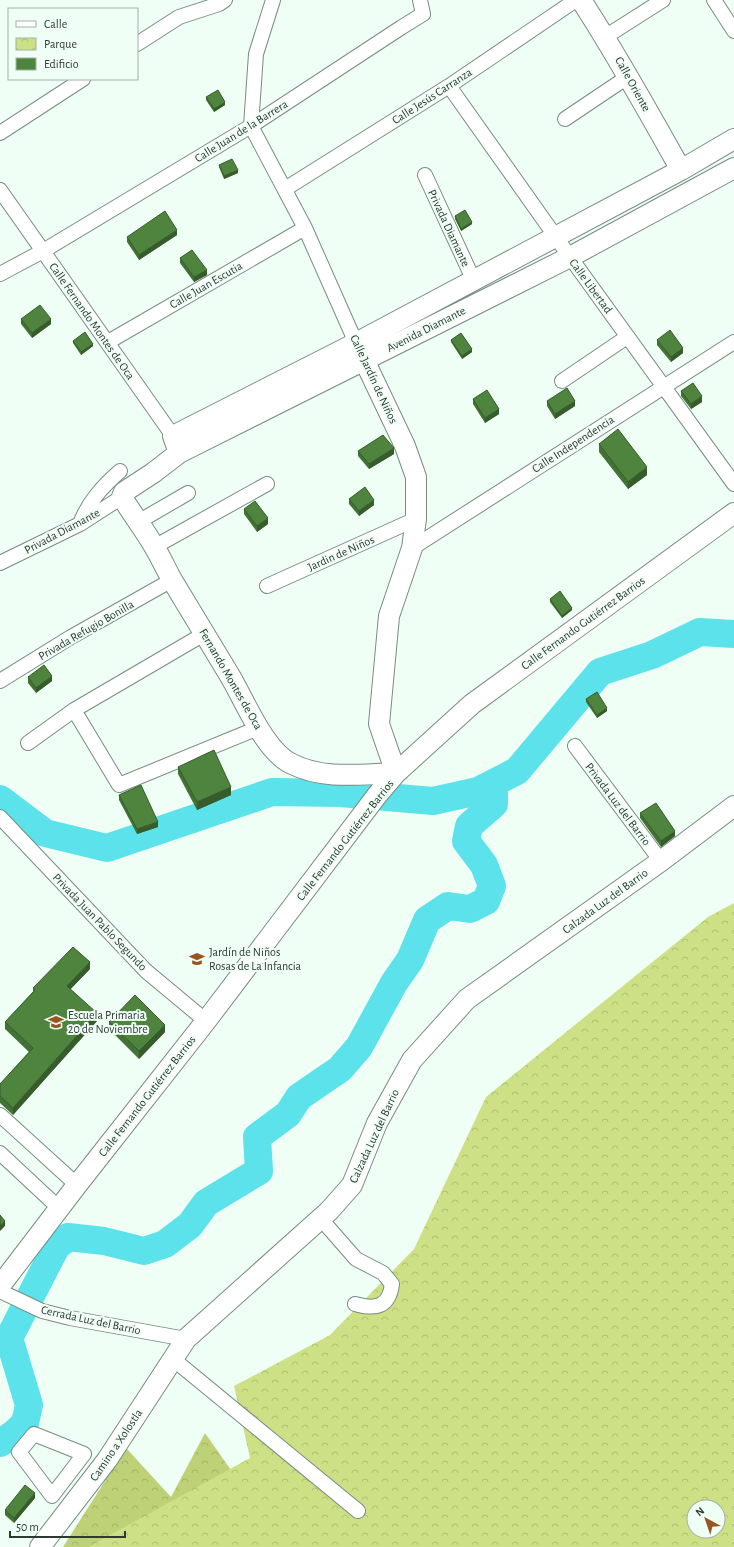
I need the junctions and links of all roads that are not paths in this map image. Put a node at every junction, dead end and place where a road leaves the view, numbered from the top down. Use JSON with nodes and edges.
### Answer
{"nodes":[{"id":1,"x":225,"y":0,"type":"edge"},
{"id":2,"x":273,"y":0,"type":"edge"},
{"id":3,"x":420,"y":0,"type":"edge"},
{"id":4,"x":576,"y":0,"type":"edge"},
{"id":5,"x":581,"y":0,"type":"edge"},
{"id":6,"x":663,"y":0,"type":"edge"},
{"id":7,"x":714,"y":0,"type":"edge"},
{"id":8,"x":734,"y":31,"type":"edge"},
{"id":9,"x":605,"y":37,"type":"junction"},
{"id":10,"x":138,"y":43,"type":"edge"},
{"id":11,"x":629,"y":76,"type":"junction"},
{"id":12,"x":81,"y":80,"type":"edge"},
{"id":13,"x":450,"y":86,"type":"junction"},
{"id":14,"x":565,"y":119,"type":"dead end"},
{"id":15,"x":251,"y":126,"type":"junction"},
{"id":16,"x":0,"y":133,"type":"edge"},
{"id":17,"x":734,"y":139,"type":"edge"},
{"id":18,"x":734,"y":168,"type":"edge"},
{"id":19,"x":680,"y":170,"type":"junction"},
{"id":20,"x":425,"y":174,"type":"dead end"},
{"id":21,"x":285,"y":189,"type":"junction"},
{"id":22,"x":0,"y":190,"type":"edge"},
{"id":23,"x":305,"y":228,"type":"junction"},
{"id":24,"x":556,"y":236,"type":"junction"},
{"id":25,"x":43,"y":251,"type":"junction"},
{"id":26,"x":570,"y":257,"type":"junction"},
{"id":27,"x":0,"y":274,"type":"edge"},
{"id":28,"x":474,"y":281,"type":"junction"},
{"id":29,"x":627,"y":337,"type":"junction"},
{"id":30,"x":108,"y":342,"type":"junction"},
{"id":31,"x":734,"y":342,"type":"edge"},
{"id":32,"x":356,"y":343,"type":"junction"},
{"id":33,"x":365,"y":360,"type":"junction"},
{"id":34,"x":562,"y":381,"type":"dead end"},
{"id":35,"x":663,"y":386,"type":"junction"},
{"id":36,"x":176,"y":445,"type":"junction"},
{"id":37,"x":120,"y":471,"type":"dead end"},
{"id":38,"x":267,"y":484,"type":"dead end"},
{"id":39,"x":734,"y":484,"type":"edge"},
{"id":40,"x":188,"y":493,"type":"dead end"},
{"id":41,"x":122,"y":497,"type":"junction"},
{"id":42,"x":734,"y":513,"type":"edge"},
{"id":43,"x":416,"y":519,"type":"junction"},
{"id":44,"x":138,"y":522,"type":"junction"},
{"id":45,"x":80,"y":524,"type":"junction"},
{"id":46,"x":154,"y":547,"type":"junction"},
{"id":47,"x":412,"y":548,"type":"junction"},
{"id":48,"x":0,"y":563,"type":"edge"},
{"id":49,"x":172,"y":580,"type":"junction"},
{"id":50,"x":267,"y":586,"type":"dead end"},
{"id":51,"x":204,"y":634,"type":"junction"},
{"id":52,"x":0,"y":681,"type":"edge"},
{"id":53,"x":74,"y":710,"type":"junction"},
{"id":54,"x":258,"y":728,"type":"junction"},
{"id":55,"x":28,"y":743,"type":"dead end"},
{"id":56,"x":575,"y":746,"type":"dead end"},
{"id":57,"x":396,"y":773,"type":"junction"},
{"id":58,"x":734,"y":806,"type":"edge"},
{"id":59,"x":0,"y":817,"type":"edge"},
{"id":60,"x":661,"y":861,"type":"junction"},
{"id":61,"x":206,"y":1021,"type":"junction"},
{"id":62,"x":0,"y":1115,"type":"edge"},
{"id":63,"x":0,"y":1153,"type":"edge"},
{"id":64,"x":77,"y":1185,"type":"junction"},
{"id":65,"x":60,"y":1209,"type":"junction"},
{"id":66,"x":321,"y":1219,"type":"junction"},
{"id":67,"x":32,"y":1244,"type":"junction"},
{"id":68,"x":0,"y":1273,"type":"edge"},
{"id":69,"x":0,"y":1286,"type":"edge"},
{"id":70,"x":0,"y":1291,"type":"edge"},
{"id":71,"x":355,"y":1304,"type":"dead end"},
{"id":72,"x":186,"y":1339,"type":"junction"},
{"id":73,"x":173,"y":1359,"type":"junction"},
{"id":74,"x":70,"y":1473,"type":"junction"},
{"id":75,"x":87,"y":1486,"type":"junction"},
{"id":76,"x":358,"y":1511,"type":"dead end"},
{"id":77,"x":40,"y":1547,"type":"edge"}],
"edges":[{"from":1,"to":10,"type":"street"},
{"from":2,"to":15,"type":"street"},
{"from":3,"to":15,"type":"street","name":"Calle Juan de la Barrera"},
{"from":4,"to":13,"type":"street","name":"Calle Jesús Carranza"},
{"from":5,"to":9,"type":"main road","name":"Calle Oriente"},
{"from":6,"to":9,"type":"street"},
{"from":7,"to":8,"type":"street"},
{"from":9,"to":11,"type":"main road","name":"Calle Oriente"},
{"from":11,"to":14,"type":"street"},
{"from":11,"to":19,"type":"main road","name":"Calle Oriente"},
{"from":12,"to":16,"type":"street"},
{"from":13,"to":21,"type":"street","name":"Calle Jesús Carranza"},
{"from":13,"to":24,"type":"street","name":"Calle Libertad"},
{"from":15,"to":21,"type":"street","name":"Calle Jardín de Niños"},
{"from":15,"to":25,"type":"street","name":"Calle Juan de la Barrera"},
{"from":17,"to":19,"type":"main road","name":"Avenida Diamante"},
{"from":18,"to":26,"type":"main road","name":"Avenida Diamante"},
{"from":19,"to":24,"type":"main road","name":"Avenida Diamante"},
{"from":20,"to":28,"type":"street","name":"Privada Diamante"},
{"from":21,"to":23,"type":"street","name":"Calle Jardín de Niños"},
{"from":22,"to":25,"type":"street","name":"Calle Fernando Montes de Oca"},
{"from":23,"to":30,"type":"street","name":"Calle Juan Escutia"},
{"from":23,"to":32,"type":"street","name":"Calle Jardín de Niños"},
{"from":24,"to":26,"type":"street","name":"Calle Libertad"},
{"from":24,"to":28,"type":"main road","name":"Avenida Diamante"},
{"from":25,"to":27,"type":"street","name":"Calle Juan de la Barrera"},
{"from":25,"to":30,"type":"street","name":"Calle Fernando Montes de Oca"},
{"from":26,"to":29,"type":"street","name":"Calle Libertad"},
{"from":26,"to":33,"type":"main road","name":"Avenida Diamante"},
{"from":28,"to":32,"type":"main road","name":"Avenida Diamante"},
{"from":29,"to":34,"type":"street"},
{"from":29,"to":35,"type":"street","name":"Calle Libertad"},
{"from":30,"to":36,"type":"street","name":"Calle Fernando Montes de Oca"},
{"from":31,"to":35,"type":"street","name":"Calle Independencia"},
{"from":32,"to":33,"type":"main road","name":"Calle Jardín de Niños"},
{"from":32,"to":36,"type":"main road","name":"Avenida Diamante"},
{"from":33,"to":36,"type":"main road","name":"Avenida Diamante"},
{"from":33,"to":43,"type":"main road","name":"Calle Jardín de Niños"},
{"from":35,"to":39,"type":"street","name":"Calle Libertad"},
{"from":35,"to":47,"type":"street","name":"Calle Independencia"},
{"from":36,"to":41,"type":"main road","name":"Avenida Diamante"},
{"from":37,"to":45,"type":"street"},
{"from":38,"to":46,"type":"street"},
{"from":40,"to":44,"type":"street"},
{"from":41,"to":44,"type":"main road","name":"Fernando Montes de Oca"},
{"from":41,"to":45,"type":"street","name":"Privada Diamante"},
{"from":42,"to":57,"type":"main road","name":"Calle Fernando Gutiérrez Barrios"},
{"from":43,"to":47,"type":"main road","name":"Calle Jardín de Niños"},
{"from":43,"to":50,"type":"street","name":"Jardin de Niños"},
{"from":44,"to":46,"type":"main road","name":"Fernando Montes de Oca"},
{"from":45,"to":48,"type":"street","name":"Privada Diamante"},
{"from":46,"to":49,"type":"main road","name":"Fernando Montes de Oca"},
{"from":47,"to":57,"type":"main road","name":"Calle Jardín de Niños"},
{"from":49,"to":51,"type":"main road","name":"Fernando Montes de Oca"},
{"from":49,"to":52,"type":"street","name":"Privada Refugio Bonilla"},
{"from":51,"to":53,"type":"street"},
{"from":51,"to":54,"type":"main road","name":"Fernando Montes de Oca"},
{"from":53,"to":54,"type":"street"},
{"from":53,"to":55,"type":"street"},
{"from":54,"to":57,"type":"main road","name":"Fernando Montes de Oca"},
{"from":56,"to":60,"type":"street","name":"Privada Luz del Barrio"},
{"from":57,"to":61,"type":"main road","name":"Calle Fernando Gutiérrez Barrios"},
{"from":58,"to":60,"type":"main road","name":"Calzada Luz del Barrio"},
{"from":59,"to":61,"type":"street","name":"Privada Juan Pablo Segundo"},
{"from":60,"to":66,"type":"main road","name":"Calzada Luz del Barrio"},
{"from":61,"to":64,"type":"main road","name":"Calle Fernando Gutiérrez Barrios"},
{"from":62,"to":64,"type":"street"},
{"from":63,"to":65,"type":"street"},
{"from":64,"to":65,"type":"main road","name":"Calle Fernando Gutiérrez Barrios"},
{"from":65,"to":67,"type":"main road","name":"Calle Fernando Gutiérrez Barrios"},
{"from":66,"to":71,"type":"street"},
{"from":66,"to":72,"type":"main road","name":"Calzada Luz del Barrio"},
{"from":67,"to":68,"type":"main road","name":"Calle Fernando Gutiérrez Barrios"},
{"from":67,"to":69,"type":"main road","name":"Calle Fernando Gutiérrez Barrios"},
{"from":70,"to":72,"type":"street","name":"Cerrada Luz del Barrio"},
{"from":72,"to":73,"type":"main road","name":"Camino a Xolostla"},
{"from":73,"to":75,"type":"main road","name":"Camino a Xolostla"},
{"from":73,"to":76,"type":"street"},
{"from":74,"to":74,"type":"street"},
{"from":74,"to":75,"type":"street"},
{"from":75,"to":77,"type":"main road","name":"Camino a Xolostla"}]}
